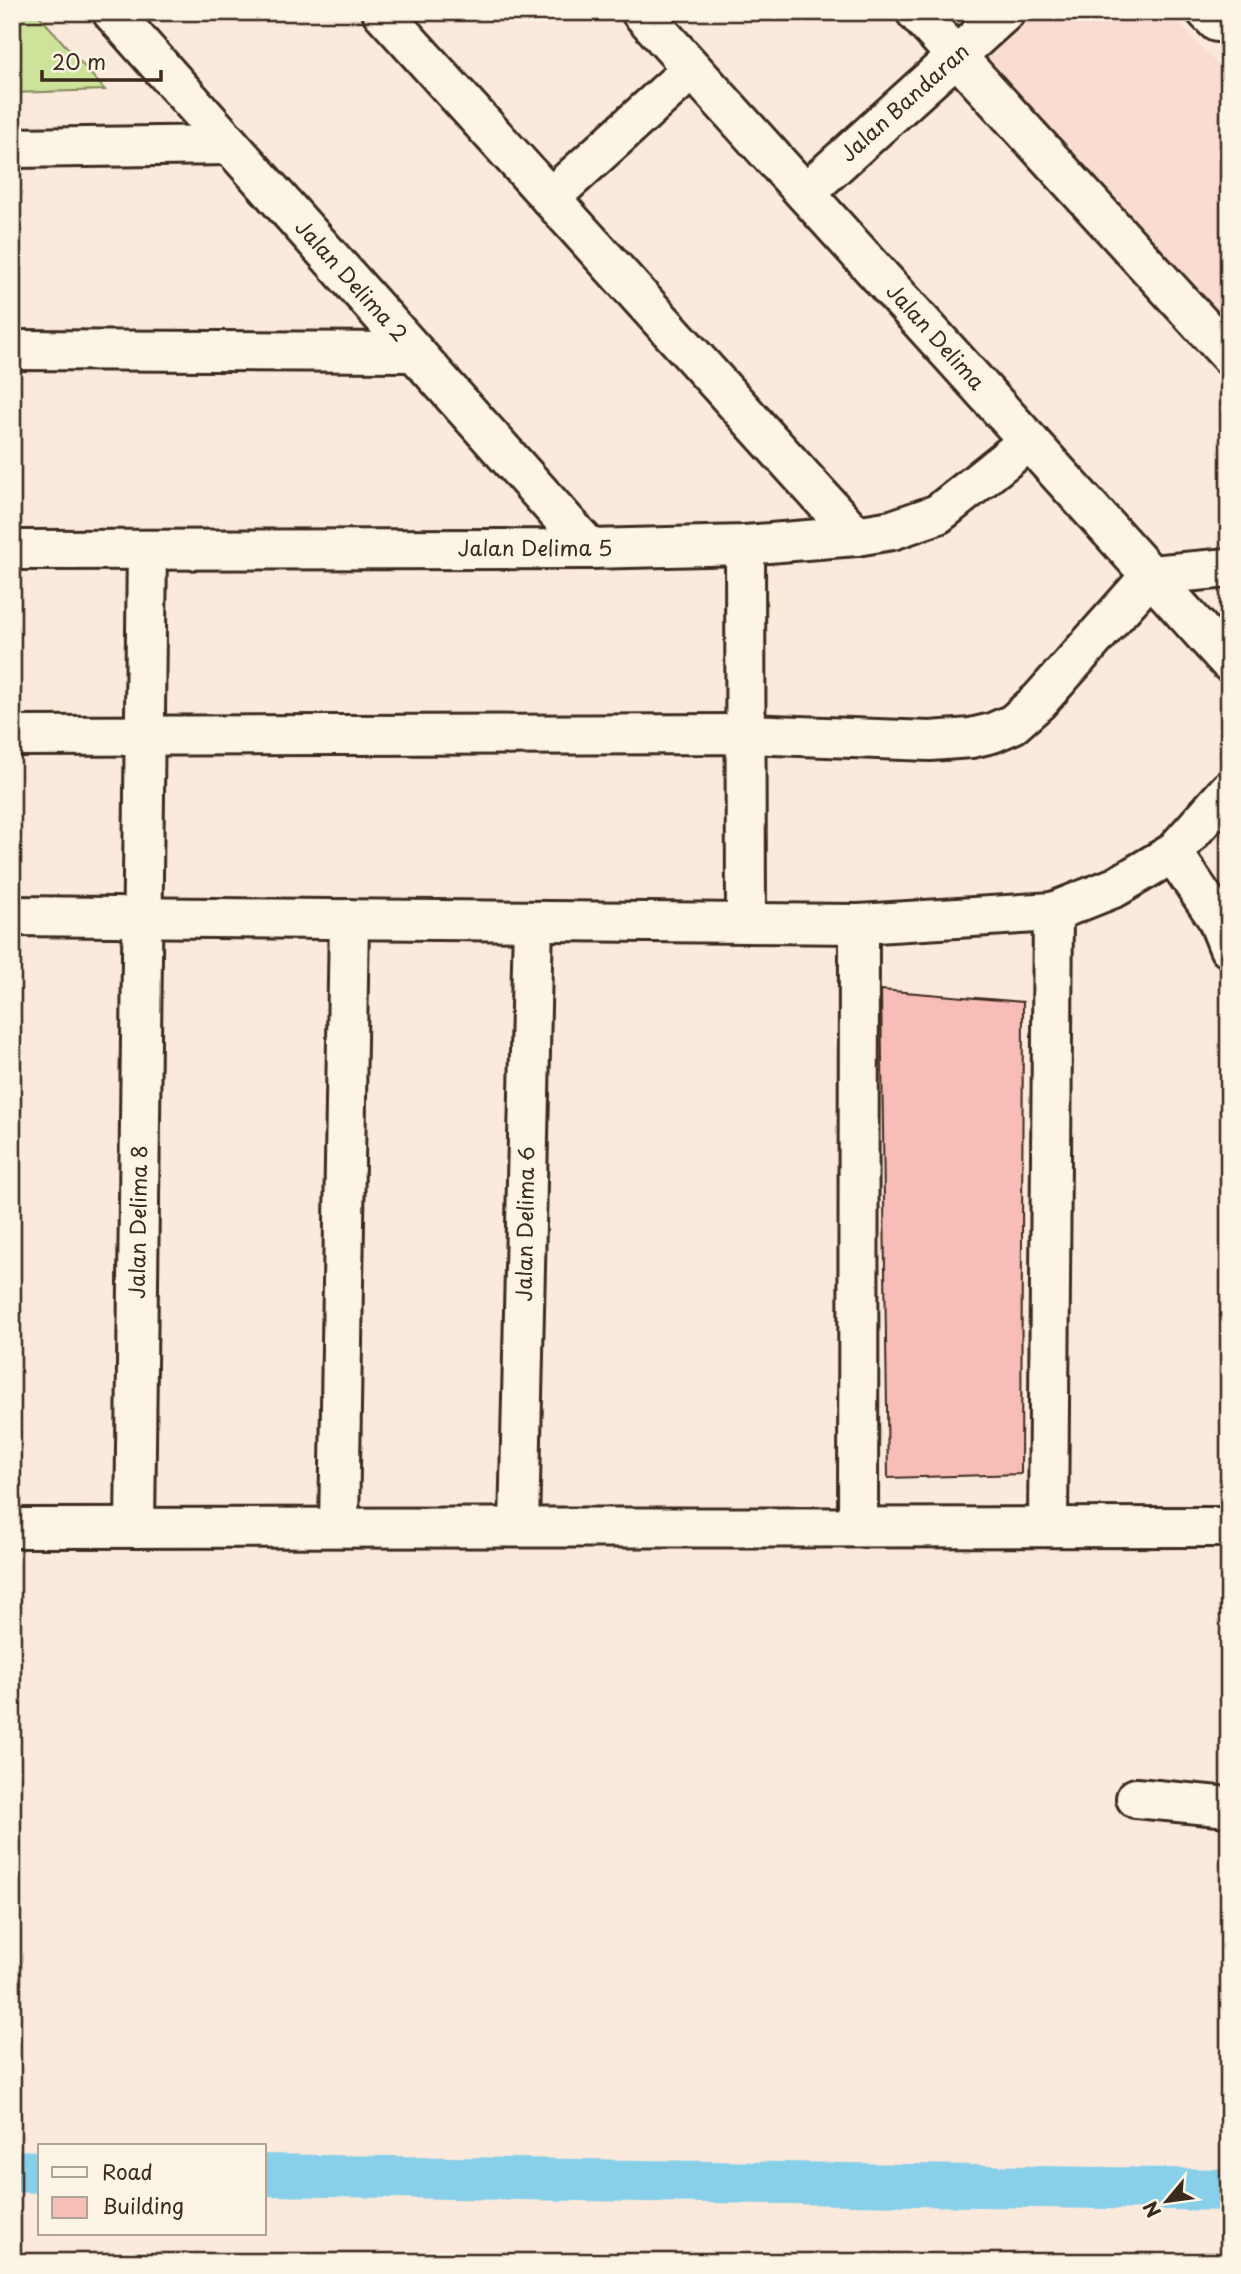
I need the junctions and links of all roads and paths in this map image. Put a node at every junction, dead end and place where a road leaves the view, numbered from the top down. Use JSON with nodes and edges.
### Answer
{"nodes":[{"id":1,"x":112,"y":12,"type":"edge"},
{"id":2,"x":382,"y":12,"type":"edge"},
{"id":3,"x":641,"y":12,"type":"edge"},
{"id":4,"x":916,"y":12,"type":"edge"},
{"id":5,"x":1005,"y":12,"type":"edge"},
{"id":6,"x":956,"y":57,"type":"junction"},
{"id":7,"x":692,"y":69,"type":"junction"},
{"id":8,"x":230,"y":145,"type":"junction"},
{"id":9,"x":12,"y":148,"type":"edge"},
{"id":10,"x":805,"y":193,"type":"junction"},
{"id":11,"x":550,"y":198,"type":"junction"},
{"id":12,"x":12,"y":350,"type":"edge"},
{"id":13,"x":414,"y":352,"type":"junction"},
{"id":14,"x":1229,"y":355,"type":"edge"},
{"id":15,"x":1029,"y":441,"type":"junction"},
{"id":16,"x":856,"y":536,"type":"junction"},
{"id":17,"x":745,"y":545,"type":"junction"},
{"id":18,"x":590,"y":549,"type":"junction"},
{"id":19,"x":12,"y":550,"type":"edge"},
{"id":20,"x":147,"y":550,"type":"junction"},
{"id":21,"x":1229,"y":568,"type":"edge"},
{"id":22,"x":1150,"y":576,"type":"junction"},
{"id":23,"x":1229,"y":662,"type":"edge"},
{"id":24,"x":747,"y":734,"type":"junction"},
{"id":25,"x":12,"y":736,"type":"edge"},
{"id":26,"x":145,"y":736,"type":"junction"},
{"id":27,"x":1229,"y":790,"type":"edge"},
{"id":28,"x":1173,"y":853,"type":"junction"},
{"id":29,"x":1053,"y":912,"type":"junction"},
{"id":30,"x":12,"y":916,"type":"edge"},
{"id":31,"x":142,"y":917,"type":"junction"},
{"id":32,"x":349,"y":919,"type":"junction"},
{"id":33,"x":533,"y":921,"type":"junction"},
{"id":34,"x":746,"y":922,"type":"junction"},
{"id":35,"x":859,"y":924,"type":"junction"},
{"id":36,"x":1229,"y":948,"type":"edge"},
{"id":37,"x":339,"y":1527,"type":"junction"},
{"id":38,"x":519,"y":1527,"type":"junction"},
{"id":39,"x":858,"y":1527,"type":"junction"},
{"id":40,"x":1048,"y":1527,"type":"junction"},
{"id":41,"x":1229,"y":1527,"type":"edge"},
{"id":42,"x":12,"y":1528,"type":"edge"},
{"id":43,"x":135,"y":1528,"type":"junction"},
{"id":44,"x":1136,"y":1798,"type":"dead end"},
{"id":45,"x":1229,"y":1807,"type":"edge"}],
"edges":[{"from":1,"to":8,"type":"street","name":"Jalan Delima 2"},
{"from":2,"to":11,"type":"street"},
{"from":3,"to":7,"type":"street","name":"Jalan Delima"},
{"from":4,"to":6,"type":"street"},
{"from":5,"to":6,"type":"street","name":"Jalan Bandaran"},
{"from":6,"to":10,"type":"street","name":"Jalan Bandaran"},
{"from":6,"to":14,"type":"street"},
{"from":7,"to":10,"type":"street","name":"Jalan Delima"},
{"from":7,"to":11,"type":"street"},
{"from":8,"to":9,"type":"street"},
{"from":8,"to":13,"type":"street","name":"Jalan Delima 2"},
{"from":10,"to":15,"type":"street","name":"Jalan Delima"},
{"from":11,"to":16,"type":"street"},
{"from":12,"to":13,"type":"street"},
{"from":13,"to":18,"type":"street","name":"Jalan Delima 2"},
{"from":15,"to":16,"type":"street","name":"Jalan Delima 5"},
{"from":15,"to":22,"type":"street","name":"Jalan Delima"},
{"from":16,"to":17,"type":"street","name":"Jalan Delima 5"},
{"from":17,"to":18,"type":"street","name":"Jalan Delima 5"},
{"from":17,"to":24,"type":"street"},
{"from":18,"to":20,"type":"street","name":"Jalan Delima 5"},
{"from":19,"to":20,"type":"street","name":"Jalan Delima 5"},
{"from":20,"to":26,"type":"street","name":"Jalan Delima 8"},
{"from":21,"to":22,"type":"street"},
{"from":22,"to":23,"type":"street","name":"Jalan Delima"},
{"from":22,"to":24,"type":"street"},
{"from":24,"to":26,"type":"street"},
{"from":24,"to":34,"type":"street"},
{"from":25,"to":26,"type":"street"},
{"from":26,"to":31,"type":"street","name":"Jalan Delima 8"},
{"from":27,"to":28,"type":"street"},
{"from":28,"to":29,"type":"street"},
{"from":28,"to":36,"type":"street"},
{"from":29,"to":35,"type":"street"},
{"from":29,"to":40,"type":"street"},
{"from":30,"to":31,"type":"street"},
{"from":31,"to":32,"type":"street"},
{"from":31,"to":43,"type":"street","name":"Jalan Delima 8"},
{"from":32,"to":33,"type":"street"},
{"from":32,"to":37,"type":"street"},
{"from":33,"to":34,"type":"street"},
{"from":33,"to":38,"type":"street","name":"Jalan Delima 6"},
{"from":34,"to":35,"type":"street"},
{"from":35,"to":39,"type":"street"},
{"from":37,"to":38,"type":"street"},
{"from":37,"to":43,"type":"street"},
{"from":38,"to":39,"type":"street"},
{"from":39,"to":40,"type":"street"},
{"from":40,"to":41,"type":"street"},
{"from":42,"to":43,"type":"street"},
{"from":44,"to":45,"type":"street"}]}
